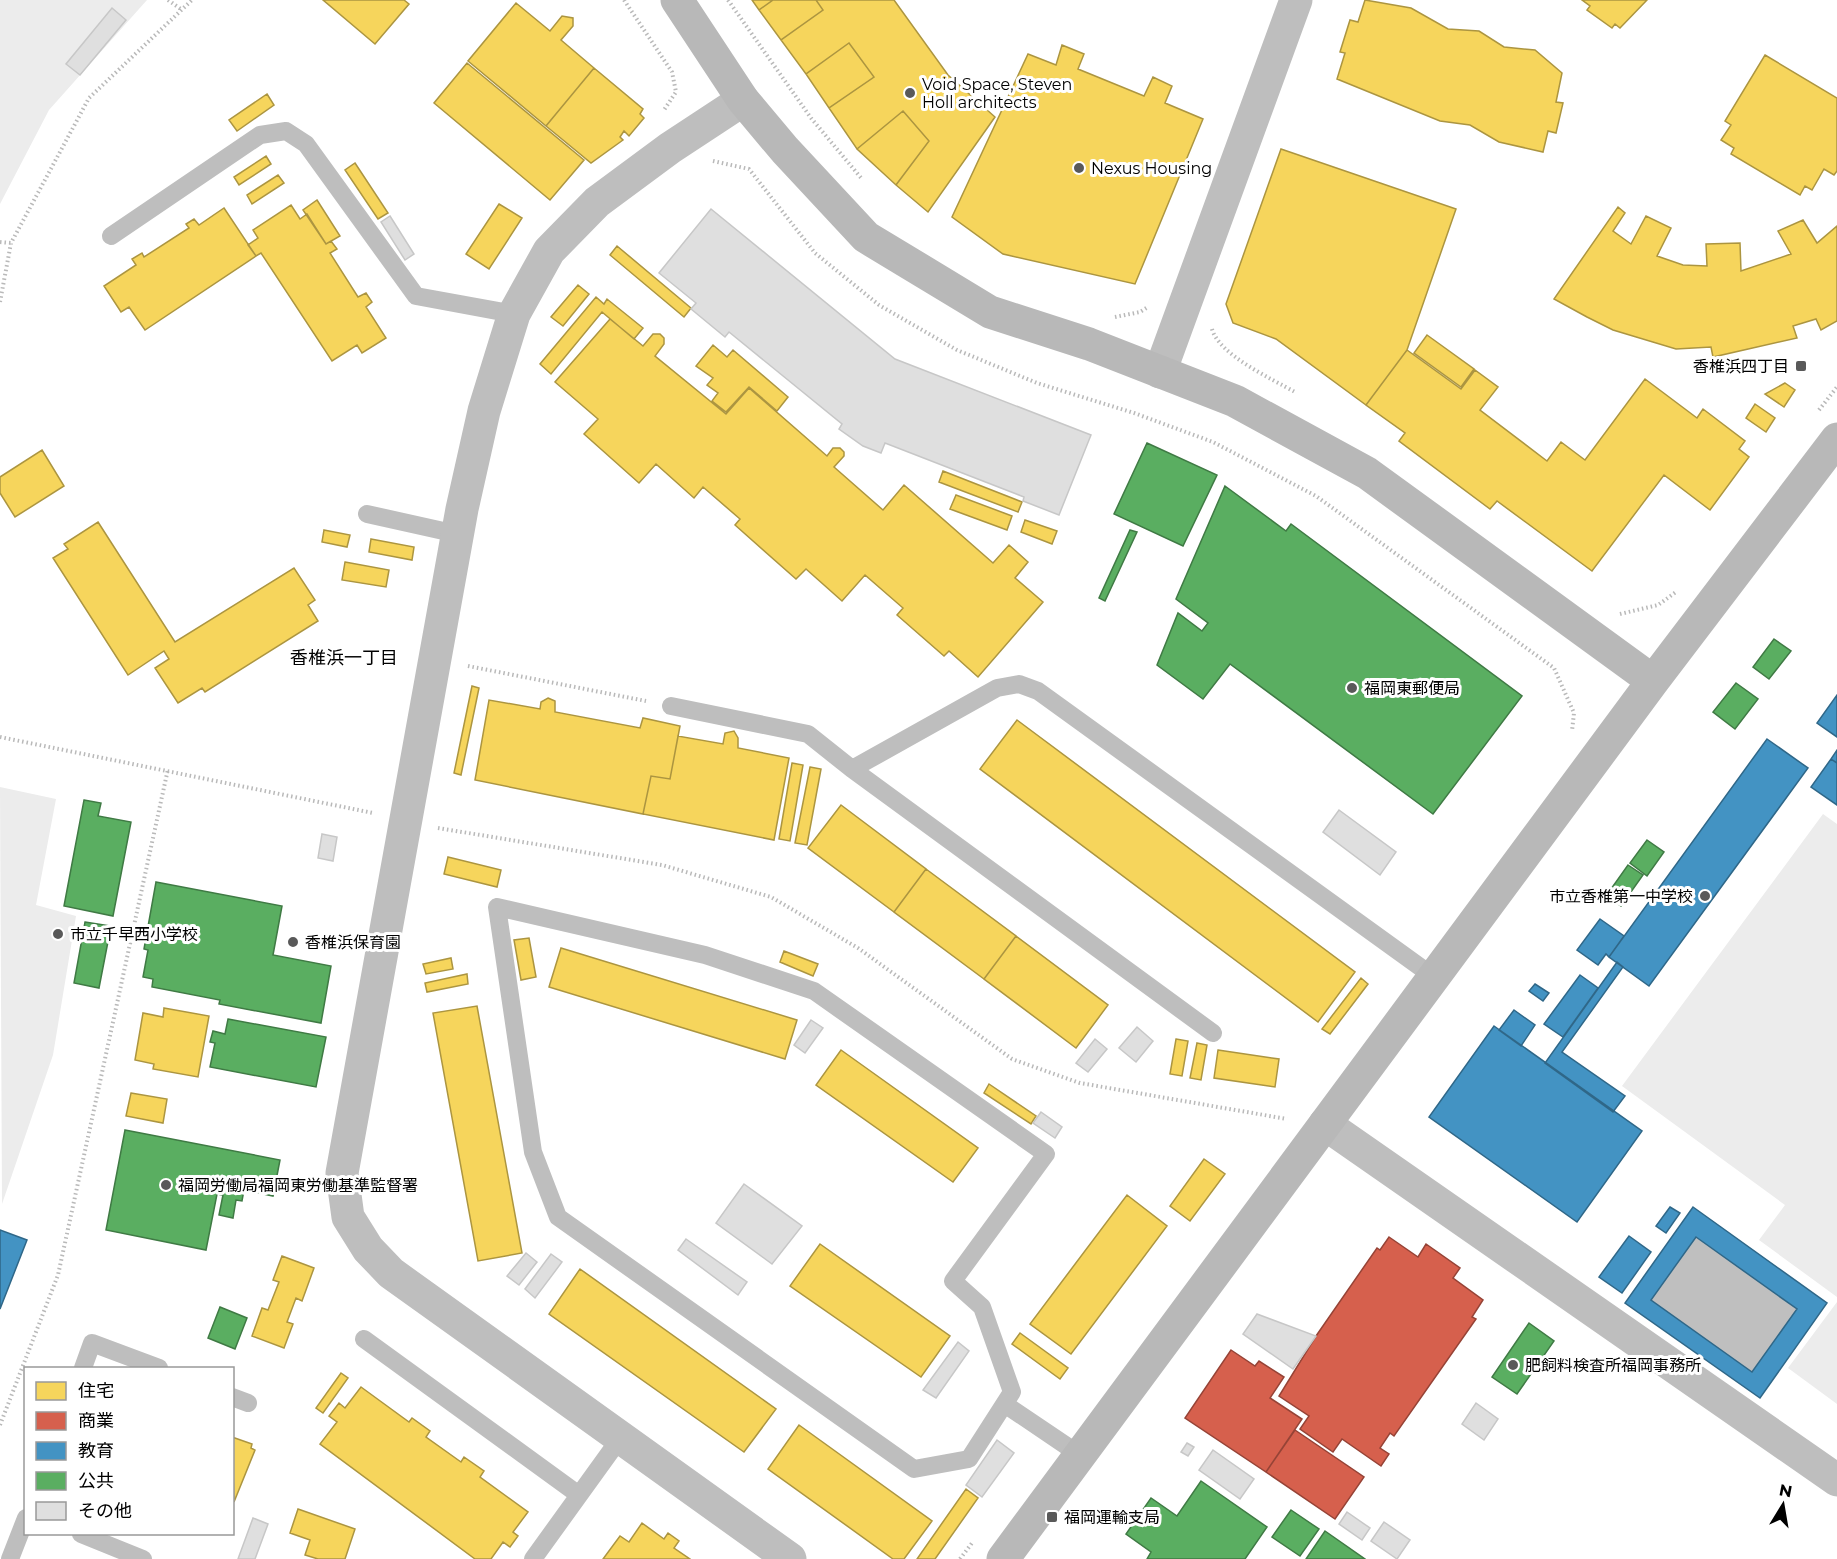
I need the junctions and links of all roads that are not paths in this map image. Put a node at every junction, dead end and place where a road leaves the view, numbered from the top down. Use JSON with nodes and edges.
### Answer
{"nodes":[{"id":1,"x":677,"y":0,"type":"edge"},
{"id":2,"x":1296,"y":0,"type":"edge"},
{"id":3,"x":744,"y":100,"type":"junction"},
{"id":4,"x":111,"y":236,"type":"dead end"},
{"id":5,"x":514,"y":314,"type":"junction"},
{"id":6,"x":1160,"y":372,"type":"junction"},
{"id":7,"x":1837,"y":439,"type":"edge"},
{"id":8,"x":367,"y":514,"type":"dead end"},
{"id":9,"x":457,"y":534,"type":"junction"},
{"id":10,"x":1653,"y":681,"type":"junction"},
{"id":11,"x":670,"y":706,"type":"road end"},
{"id":12,"x":852,"y":769,"type":"junction"},
{"id":13,"x":1434,"y":977,"type":"junction"},
{"id":14,"x":1213,"y":1033,"type":"dead end"},
{"id":15,"x":1325,"y":1124,"type":"junction"},
{"id":16,"x":364,"y":1339,"type":"dead end"},
{"id":17,"x":83,"y":1367,"type":"edge"},
{"id":18,"x":156,"y":1367,"type":"edge"},
{"id":19,"x":1006,"y":1405,"type":"junction"},
{"id":20,"x":621,"y":1437,"type":"junction"},
{"id":21,"x":1080,"y":1455,"type":"junction"},
{"id":22,"x":1837,"y":1480,"type":"edge"},
{"id":23,"x":579,"y":1495,"type":"junction"},
{"id":24,"x":24,"y":1523,"type":"edge"},
{"id":25,"x":86,"y":1535,"type":"edge"},
{"id":26,"x":10,"y":1559,"type":"edge"},
{"id":27,"x":143,"y":1559,"type":"edge"},
{"id":28,"x":533,"y":1559,"type":"edge"},
{"id":29,"x":790,"y":1559,"type":"edge"},
{"id":30,"x":1003,"y":1559,"type":"edge"}],
"edges":[{"from":1,"to":3,"type":"street"},
{"from":2,"to":6,"type":"street"},
{"from":3,"to":5,"type":"street"},
{"from":3,"to":6,"type":"street"},
{"from":4,"to":5,"type":"lane"},
{"from":5,"to":9,"type":"street"},
{"from":6,"to":10,"type":"street"},
{"from":7,"to":10,"type":"street"},
{"from":8,"to":9,"type":"lane"},
{"from":9,"to":20,"type":"street"},
{"from":10,"to":13,"type":"street"},
{"from":11,"to":12,"type":"lane"},
{"from":12,"to":13,"type":"lane"},
{"from":12,"to":14,"type":"lane"},
{"from":13,"to":15,"type":"street"},
{"from":15,"to":21,"type":"street"},
{"from":15,"to":22,"type":"street"},
{"from":16,"to":23,"type":"lane"},
{"from":17,"to":18,"type":"lane"},
{"from":19,"to":19,"type":"lane"},
{"from":19,"to":21,"type":"lane"},
{"from":20,"to":23,"type":"lane"},
{"from":20,"to":29,"type":"street"},
{"from":21,"to":30,"type":"street"},
{"from":23,"to":28,"type":"lane"},
{"from":24,"to":26,"type":"lane"},
{"from":25,"to":27,"type":"lane"}]}
